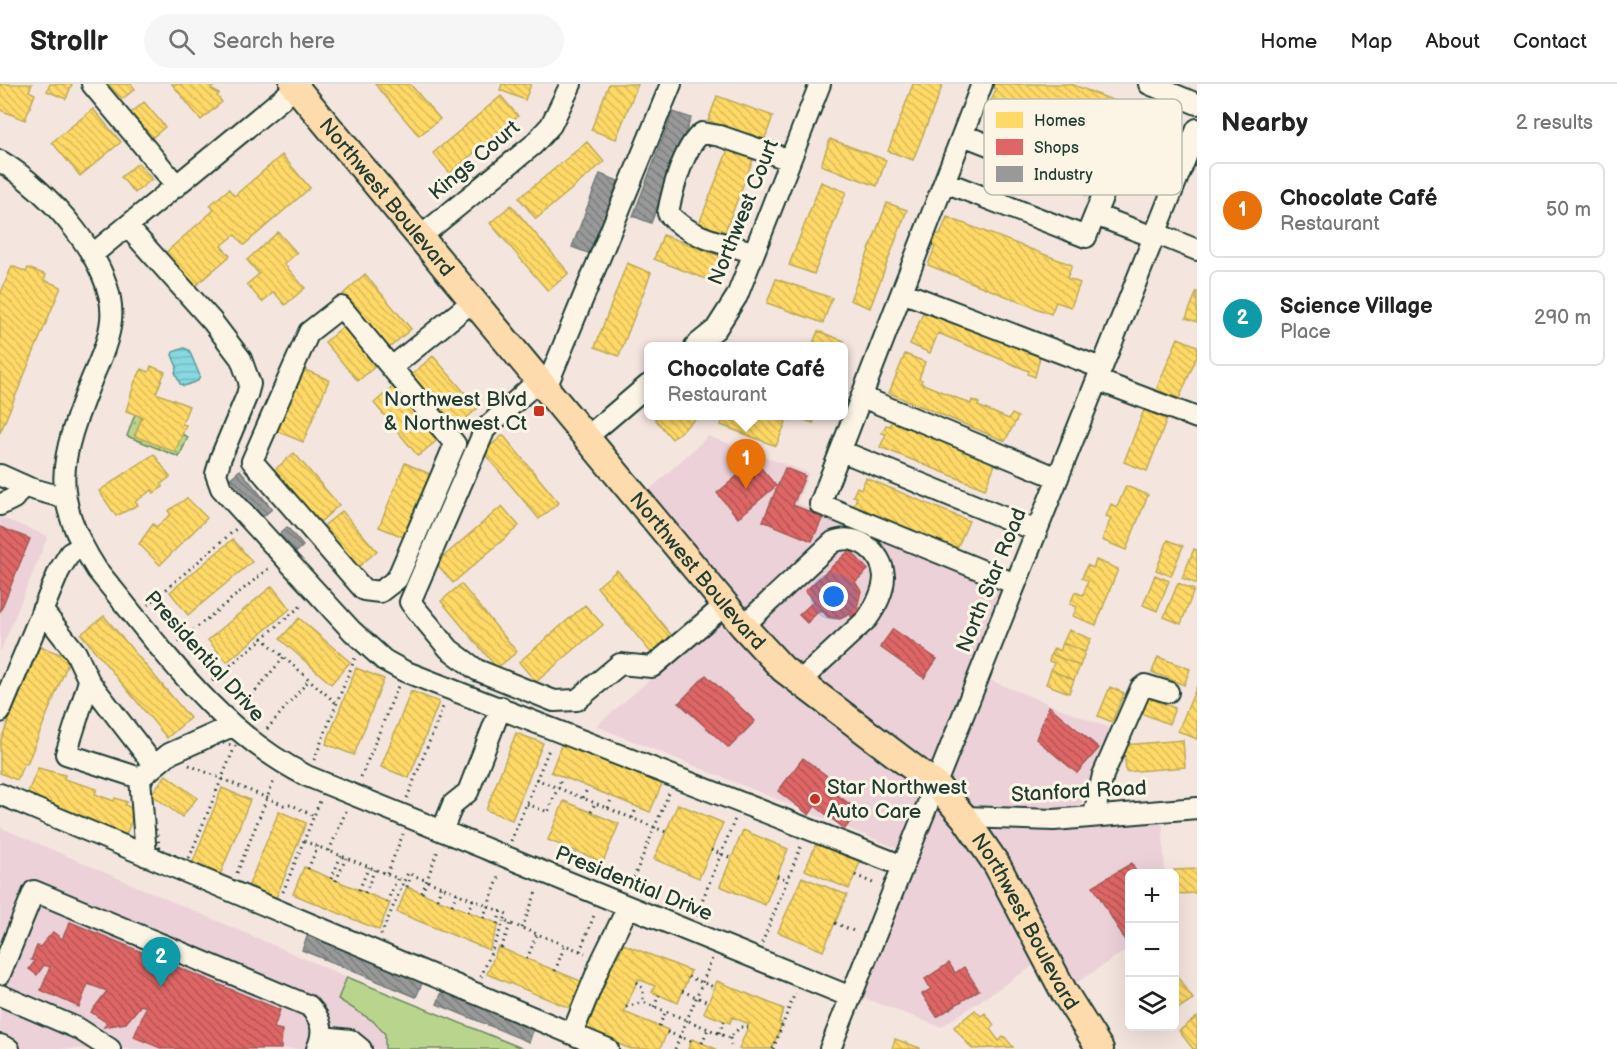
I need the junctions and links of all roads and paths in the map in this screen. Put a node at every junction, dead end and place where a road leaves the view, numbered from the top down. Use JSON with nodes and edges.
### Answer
{"nodes":[{"id":1,"x":92,"y":84,"type":"edge"},
{"id":2,"x":571,"y":84,"type":"edge"},
{"id":3,"x":671,"y":84,"type":"edge"},
{"id":4,"x":819,"y":84,"type":"edge"},
{"id":5,"x":982,"y":84,"type":"edge"},
{"id":6,"x":1149,"y":84,"type":"edge"},
{"id":7,"x":296,"y":86,"type":"edge"},
{"id":8,"x":1197,"y":104,"type":"edge"},
{"id":9,"x":1197,"y":129,"type":"edge"},
{"id":10,"x":963,"y":135,"type":"junction"},
{"id":11,"x":984,"y":143,"type":"edge"},
{"id":12,"x":790,"y":160,"type":"junction"},
{"id":13,"x":0,"y":161,"type":"edge"},
{"id":14,"x":1182,"y":167,"type":"edge"},
{"id":15,"x":945,"y":182,"type":"junction"},
{"id":16,"x":177,"y":186,"type":"junction"},
{"id":17,"x":1103,"y":195,"type":"edge"},
{"id":18,"x":1171,"y":195,"type":"edge"},
{"id":19,"x":1095,"y":215,"type":"junction"},
{"id":20,"x":127,"y":226,"type":"junction"},
{"id":21,"x":1155,"y":235,"type":"junction"},
{"id":22,"x":420,"y":237,"type":"junction"},
{"id":23,"x":1197,"y":250,"type":"edge"},
{"id":24,"x":753,"y":252,"type":"junction"},
{"id":25,"x":93,"y":254,"type":"junction"},
{"id":26,"x":902,"y":292,"type":"junction"},
{"id":27,"x":473,"y":301,"type":"junction"},
{"id":28,"x":700,"y":342,"type":"edge"},
{"id":29,"x":392,"y":367,"type":"junction"},
{"id":30,"x":1099,"y":374,"type":"junction"},
{"id":31,"x":542,"y":384,"type":"junction"},
{"id":32,"x":644,"y":389,"type":"edge"},
{"id":33,"x":862,"y":397,"type":"junction"},
{"id":34,"x":1197,"y":418,"type":"edge"},
{"id":35,"x":587,"y":437,"type":"junction"},
{"id":36,"x":841,"y":451,"type":"junction"},
{"id":37,"x":0,"y":475,"type":"edge"},
{"id":38,"x":1058,"y":478,"type":"junction"},
{"id":39,"x":23,"y":485,"type":"junction"},
{"id":40,"x":65,"y":498,"type":"junction"},
{"id":41,"x":0,"y":505,"type":"edge"},
{"id":42,"x":248,"y":518,"type":"junction"},
{"id":43,"x":1037,"y":531,"type":"junction"},
{"id":44,"x":82,"y":547,"type":"junction"},
{"id":45,"x":283,"y":556,"type":"junction"},
{"id":46,"x":1015,"y":584,"type":"junction"},
{"id":47,"x":317,"y":593,"type":"junction"},
{"id":48,"x":725,"y":605,"type":"junction"},
{"id":49,"x":42,"y":610,"type":"junction"},
{"id":50,"x":135,"y":616,"type":"junction"},
{"id":51,"x":743,"y":626,"type":"junction"},
{"id":52,"x":262,"y":638,"type":"junction"},
{"id":53,"x":362,"y":640,"type":"junction"},
{"id":54,"x":166,"y":653,"type":"junction"},
{"id":55,"x":284,"y":657,"type":"junction"},
{"id":56,"x":404,"y":671,"type":"junction"},
{"id":57,"x":309,"y":680,"type":"junction"},
{"id":58,"x":88,"y":681,"type":"junction"},
{"id":59,"x":799,"y":682,"type":"junction"},
{"id":60,"x":451,"y":688,"type":"junction"},
{"id":61,"x":199,"y":692,"type":"junction"},
{"id":62,"x":1168,"y":692,"type":"dead end"},
{"id":63,"x":337,"y":704,"type":"junction"},
{"id":64,"x":501,"y":707,"type":"junction"},
{"id":65,"x":0,"y":712,"type":"edge"},
{"id":66,"x":230,"y":724,"type":"junction"},
{"id":67,"x":557,"y":730,"type":"junction"},
{"id":68,"x":254,"y":745,"type":"junction"},
{"id":69,"x":179,"y":762,"type":"junction"},
{"id":70,"x":281,"y":763,"type":"junction"},
{"id":71,"x":147,"y":772,"type":"junction"},
{"id":72,"x":307,"y":776,"type":"junction"},
{"id":73,"x":676,"y":776,"type":"junction"},
{"id":74,"x":562,"y":777,"type":"dead end"},
{"id":75,"x":221,"y":779,"type":"junction"},
{"id":76,"x":536,"y":779,"type":"junction"},
{"id":77,"x":327,"y":784,"type":"junction"},
{"id":78,"x":936,"y":786,"type":"junction"},
{"id":79,"x":588,"y":787,"type":"dead end"},
{"id":80,"x":558,"y":788,"type":"junction"},
{"id":81,"x":0,"y":794,"type":"edge"},
{"id":82,"x":354,"y":795,"type":"junction"},
{"id":83,"x":612,"y":797,"type":"dead end"},
{"id":84,"x":267,"y":798,"type":"junction"},
{"id":85,"x":583,"y":798,"type":"junction"},
{"id":86,"x":742,"y":802,"type":"junction"},
{"id":87,"x":595,"y":803,"type":"junction"},
{"id":88,"x":527,"y":804,"type":"junction"},
{"id":89,"x":637,"y":807,"type":"dead end"},
{"id":90,"x":608,"y":808,"type":"junction"},
{"id":91,"x":1197,"y":808,"type":"edge"},
{"id":92,"x":591,"y":812,"type":"dead end"},
{"id":93,"x":1094,"y":815,"type":"junction"},
{"id":94,"x":314,"y":816,"type":"junction"},
{"id":95,"x":406,"y":816,"type":"junction"},
{"id":96,"x":964,"y":817,"type":"junction"},
{"id":97,"x":632,"y":818,"type":"junction"},
{"id":98,"x":655,"y":828,"type":"junction"},
{"id":99,"x":808,"y":829,"type":"junction"},
{"id":100,"x":444,"y":831,"type":"junction"},
{"id":101,"x":666,"y":832,"type":"dead end"},
{"id":102,"x":304,"y":841,"type":"junction"},
{"id":103,"x":318,"y":846,"type":"junction"},
{"id":104,"x":329,"y":850,"type":"junction"},
{"id":105,"x":711,"y":850,"type":"dead end"},
{"id":106,"x":722,"y":854,"type":"junction"},
{"id":107,"x":341,"y":855,"type":"junction"},
{"id":108,"x":146,"y":856,"type":"junction"},
{"id":109,"x":346,"y":857,"type":"junction"},
{"id":110,"x":506,"y":857,"type":"junction"},
{"id":111,"x":731,"y":858,"type":"dead end"},
{"id":112,"x":903,"y":866,"type":"junction"},
{"id":113,"x":369,"y":867,"type":"junction"},
{"id":114,"x":308,"y":869,"type":"dead end"},
{"id":115,"x":375,"y":869,"type":"junction"},
{"id":116,"x":544,"y":873,"type":"junction"},
{"id":117,"x":387,"y":874,"type":"junction"},
{"id":118,"x":411,"y":874,"type":"junction"},
{"id":119,"x":855,"y":875,"type":"dead end"},
{"id":120,"x":777,"y":876,"type":"dead end"},
{"id":121,"x":397,"y":878,"type":"junction"},
{"id":122,"x":331,"y":879,"type":"dead end"},
{"id":123,"x":788,"y":880,"type":"junction"},
{"id":124,"x":336,"y":881,"type":"dead end"},
{"id":125,"x":404,"y":881,"type":"junction"},
{"id":126,"x":426,"y":881,"type":"junction"},
{"id":127,"x":875,"y":884,"type":"dead end"},
{"id":128,"x":407,"y":887,"type":"dead end"},
{"id":129,"x":441,"y":887,"type":"junction"},
{"id":130,"x":359,"y":890,"type":"dead end"},
{"id":131,"x":230,"y":891,"type":"junction"},
{"id":132,"x":365,"y":893,"type":"dead end"},
{"id":133,"x":422,"y":893,"type":"dead end"},
{"id":134,"x":457,"y":893,"type":"junction"},
{"id":135,"x":602,"y":896,"type":"junction"},
{"id":136,"x":437,"y":899,"type":"dead end"},
{"id":137,"x":473,"y":899,"type":"junction"},
{"id":138,"x":387,"y":902,"type":"dead end"},
{"id":139,"x":452,"y":905,"type":"dead end"},
{"id":140,"x":488,"y":906,"type":"junction"},
{"id":141,"x":625,"y":906,"type":"junction"},
{"id":142,"x":276,"y":910,"type":"junction"},
{"id":143,"x":501,"y":911,"type":"junction"},
{"id":144,"x":468,"y":912,"type":"dead end"},
{"id":145,"x":483,"y":918,"type":"dead end"},
{"id":146,"x":504,"y":921,"type":"junction"},
{"id":147,"x":511,"y":923,"type":"junction"},
{"id":148,"x":835,"y":923,"type":"dead end"},
{"id":149,"x":497,"y":924,"type":"dead end"},
{"id":150,"x":522,"y":928,"type":"junction"},
{"id":151,"x":690,"y":932,"type":"junction"},
{"id":152,"x":856,"y":932,"type":"dead end"},
{"id":153,"x":537,"y":934,"type":"junction"},
{"id":154,"x":719,"y":944,"type":"junction"},
{"id":155,"x":565,"y":945,"type":"junction"},
{"id":156,"x":501,"y":948,"type":"dead end"},
{"id":157,"x":580,"y":951,"type":"junction"},
{"id":158,"x":374,"y":952,"type":"junction"},
{"id":159,"x":590,"y":955,"type":"dead end"},
{"id":160,"x":755,"y":958,"type":"junction"},
{"id":161,"x":527,"y":959,"type":"dead end"},
{"id":162,"x":555,"y":970,"type":"dead end"},
{"id":163,"x":0,"y":974,"type":"edge"},
{"id":164,"x":688,"y":977,"type":"dead end"},
{"id":165,"x":802,"y":977,"type":"junction"},
{"id":166,"x":637,"y":982,"type":"dead end"},
{"id":167,"x":702,"y":983,"type":"junction"},
{"id":168,"x":714,"y":987,"type":"dead end"},
{"id":169,"x":682,"y":991,"type":"dead end"},
{"id":170,"x":474,"y":994,"type":"junction"},
{"id":171,"x":0,"y":995,"type":"edge"},
{"id":172,"x":659,"y":995,"type":"dead end"},
{"id":173,"x":696,"y":997,"type":"junction"},
{"id":174,"x":851,"y":998,"type":"junction"},
{"id":175,"x":642,"y":1002,"type":"junction"},
{"id":176,"x":708,"y":1002,"type":"dead end"},
{"id":177,"x":626,"y":1007,"type":"dead end"},
{"id":178,"x":654,"y":1007,"type":"junction"},
{"id":179,"x":666,"y":1011,"type":"junction"},
{"id":180,"x":687,"y":1020,"type":"junction"},
{"id":181,"x":724,"y":1021,"type":"dead end"},
{"id":182,"x":660,"y":1026,"type":"dead end"},
{"id":183,"x":748,"y":1027,"type":"dead end"},
{"id":184,"x":708,"y":1029,"type":"junction"},
{"id":185,"x":667,"y":1032,"type":"dead end"},
{"id":186,"x":719,"y":1033,"type":"junction"},
{"id":187,"x":572,"y":1034,"type":"junction"},
{"id":188,"x":680,"y":1037,"type":"junction"},
{"id":189,"x":730,"y":1038,"type":"junction"},
{"id":190,"x":691,"y":1041,"type":"dead end"},
{"id":191,"x":320,"y":1043,"type":"edge"},
{"id":192,"x":702,"y":1043,"type":"dead end"},
{"id":193,"x":0,"y":1045,"type":"edge"},
{"id":194,"x":9,"y":1049,"type":"edge"},
{"id":195,"x":110,"y":1049,"type":"edge"},
{"id":196,"x":361,"y":1049,"type":"edge"},
{"id":197,"x":608,"y":1049,"type":"edge"},
{"id":198,"x":675,"y":1049,"type":"edge"},
{"id":199,"x":732,"y":1049,"type":"edge"},
{"id":200,"x":773,"y":1049,"type":"edge"},
{"id":201,"x":830,"y":1049,"type":"edge"},
{"id":202,"x":1100,"y":1049,"type":"edge"}],
"edges":[{"from":1,"to":16,"type":"street"},
{"from":2,"to":22,"type":"street","name":"Kings Court"},
{"from":3,"to":31,"type":"street"},
{"from":4,"to":12,"type":"street","name":"Northwest Court"},
{"from":5,"to":10,"type":"street"},
{"from":6,"to":8,"type":"street"},
{"from":7,"to":16,"type":"street"},
{"from":7,"to":22,"type":"main road","name":"Northwest Boulevard"},
{"from":9,"to":14,"type":"street","name":"North Star Road"},
{"from":10,"to":11,"type":"street"},
{"from":10,"to":15,"type":"street"},
{"from":12,"to":24,"type":"street","name":"Northwest Court"},
{"from":12,"to":24,"type":"street"},
{"from":13,"to":25,"type":"street","name":"Presidential Drive"},
{"from":15,"to":19,"type":"street"},
{"from":15,"to":26,"type":"street"},
{"from":16,"to":20,"type":"street"},
{"from":17,"to":19,"type":"street"},
{"from":18,"to":21,"type":"street","name":"North Star Road"},
{"from":19,"to":21,"type":"street"},
{"from":20,"to":25,"type":"street"},
{"from":20,"to":42,"type":"street"},
{"from":21,"to":23,"type":"street"},
{"from":21,"to":30,"type":"street","name":"North Star Road"},
{"from":22,"to":27,"type":"main road","name":"Northwest Boulevard"},
{"from":24,"to":28,"type":"street","name":"Northwest Court"},
{"from":25,"to":40,"type":"street","name":"Presidential Drive"},
{"from":26,"to":30,"type":"street"},
{"from":26,"to":33,"type":"street"},
{"from":27,"to":29,"type":"street"},
{"from":27,"to":31,"type":"main road","name":"Northwest Boulevard"},
{"from":29,"to":29,"type":"street"},
{"from":30,"to":34,"type":"street"},
{"from":30,"to":38,"type":"street","name":"North Star Road"},
{"from":31,"to":35,"type":"main road","name":"Northwest Boulevard"},
{"from":31,"to":48,"type":"street"},
{"from":32,"to":35,"type":"street"},
{"from":33,"to":36,"type":"street"},
{"from":33,"to":38,"type":"street"},
{"from":35,"to":48,"type":"main road","name":"Northwest Boulevard"},
{"from":36,"to":43,"type":"street"},
{"from":36,"to":46,"type":"street"},
{"from":37,"to":39,"type":"street"},
{"from":38,"to":43,"type":"street","name":"North Star Road"},
{"from":39,"to":40,"type":"street"},
{"from":39,"to":41,"type":"street"},
{"from":40,"to":44,"type":"street","name":"Presidential Drive"},
{"from":42,"to":45,"type":"street"},
{"from":42,"to":50,"type":"path"},
{"from":43,"to":46,"type":"street","name":"North Star Road"},
{"from":44,"to":49,"type":"street"},
{"from":44,"to":50,"type":"street","name":"Presidential Drive"},
{"from":45,"to":47,"type":"street"},
{"from":45,"to":54,"type":"path"},
{"from":46,"to":78,"type":"street","name":"North Star Road"},
{"from":47,"to":52,"type":"path"},
{"from":47,"to":53,"type":"street"},
{"from":48,"to":51,"type":"main road","name":"Northwest Boulevard"},
{"from":49,"to":58,"type":"street"},
{"from":49,"to":65,"type":"street"},
{"from":50,"to":54,"type":"street","name":"Presidential Drive"},
{"from":51,"to":59,"type":"main road","name":"Northwest Boulevard"},
{"from":51,"to":59,"type":"street"},
{"from":52,"to":55,"type":"path"},
{"from":52,"to":61,"type":"path"},
{"from":53,"to":56,"type":"street"},
{"from":53,"to":63,"type":"path"},
{"from":54,"to":61,"type":"street","name":"Presidential Drive"},
{"from":55,"to":57,"type":"path"},
{"from":55,"to":66,"type":"path"},
{"from":56,"to":60,"type":"street"},
{"from":56,"to":82,"type":"path"},
{"from":57,"to":63,"type":"path"},
{"from":57,"to":68,"type":"path"},
{"from":58,"to":71,"type":"street"},
{"from":58,"to":71,"type":"street"},
{"from":59,"to":78,"type":"main road","name":"Northwest Boulevard"},
{"from":60,"to":64,"type":"street"},
{"from":60,"to":95,"type":"path"},
{"from":61,"to":66,"type":"street","name":"Presidential Drive"},
{"from":62,"to":93,"type":"street"},
{"from":63,"to":72,"type":"path"},
{"from":64,"to":67,"type":"street"},
{"from":64,"to":100,"type":"street"},
{"from":66,"to":68,"type":"street","name":"Presidential Drive"},
{"from":66,"to":71,"type":"street"},
{"from":67,"to":73,"type":"street"},
{"from":67,"to":76,"type":"path"},
{"from":68,"to":70,"type":"street","name":"Presidential Drive"},
{"from":69,"to":75,"type":"path"},
{"from":69,"to":75,"type":"path"},
{"from":69,"to":75,"type":"path"},
{"from":70,"to":72,"type":"street","name":"Presidential Drive"},
{"from":70,"to":84,"type":"path"},
{"from":71,"to":108,"type":"street"},
{"from":72,"to":77,"type":"street","name":"Presidential Drive"},
{"from":73,"to":86,"type":"street"},
{"from":73,"to":98,"type":"path"},
{"from":74,"to":80,"type":"path"},
{"from":75,"to":84,"type":"path"},
{"from":76,"to":80,"type":"path"},
{"from":76,"to":88,"type":"path"},
{"from":77,"to":82,"type":"street","name":"Presidential Drive"},
{"from":77,"to":94,"type":"path"},
{"from":78,"to":96,"type":"main road","name":"Northwest Boulevard"},
{"from":78,"to":112,"type":"street","name":"North Star Road"},
{"from":79,"to":85,"type":"path"},
{"from":80,"to":85,"type":"path"},
{"from":80,"to":88,"type":"path"},
{"from":81,"to":108,"type":"street"},
{"from":82,"to":95,"type":"street","name":"Presidential Drive"},
{"from":82,"to":104,"type":"path"},
{"from":83,"to":90,"type":"path"},
{"from":84,"to":94,"type":"path"},
{"from":84,"to":131,"type":"path"},
{"from":85,"to":87,"type":"path"},
{"from":86,"to":99,"type":"street"},
{"from":86,"to":106,"type":"path"},
{"from":87,"to":90,"type":"path"},
{"from":87,"to":92,"type":"path"},
{"from":88,"to":110,"type":"path"},
{"from":89,"to":97,"type":"path"},
{"from":90,"to":97,"type":"path"},
{"from":91,"to":93,"type":"street","name":"Stanford Road"},
{"from":93,"to":96,"type":"street","name":"Stanford Road"},
{"from":94,"to":102,"type":"path"},
{"from":95,"to":100,"type":"street","name":"Presidential Drive"},
{"from":95,"to":117,"type":"path"},
{"from":96,"to":202,"type":"main road","name":"Northwest Boulevard"},
{"from":97,"to":98,"type":"path"},
{"from":98,"to":101,"type":"path"},
{"from":98,"to":141,"type":"path"},
{"from":99,"to":112,"type":"street"},
{"from":99,"to":123,"type":"path"},
{"from":100,"to":110,"type":"street","name":"Presidential Drive"},
{"from":100,"to":126,"type":"path"},
{"from":102,"to":103,"type":"path"},
{"from":102,"to":142,"type":"path"},
{"from":103,"to":104,"type":"path"},
{"from":103,"to":114,"type":"path"},
{"from":104,"to":107,"type":"path"},
{"from":105,"to":106,"type":"path"},
{"from":106,"to":111,"type":"path"},
{"from":106,"to":151,"type":"path"},
{"from":107,"to":109,"type":"path"},
{"from":107,"to":122,"type":"path"},
{"from":108,"to":131,"type":"street"},
{"from":109,"to":113,"type":"path"},
{"from":109,"to":124,"type":"path"},
{"from":110,"to":116,"type":"street","name":"Presidential Drive"},
{"from":110,"to":140,"type":"path"},
{"from":112,"to":174,"type":"street","name":"North Star Road"},
{"from":113,"to":115,"type":"path"},
{"from":113,"to":130,"type":"path"},
{"from":115,"to":117,"type":"path"},
{"from":115,"to":132,"type":"path"},
{"from":116,"to":135,"type":"street","name":"Presidential Drive"},
{"from":116,"to":150,"type":"path"},
{"from":117,"to":121,"type":"path"},
{"from":118,"to":125,"type":"path"},
{"from":118,"to":126,"type":"path"},
{"from":118,"to":128,"type":"path"},
{"from":119,"to":127,"type":"path"},
{"from":120,"to":123,"type":"path"},
{"from":121,"to":125,"type":"path"},
{"from":121,"to":138,"type":"path"},
{"from":123,"to":160,"type":"path"},
{"from":125,"to":158,"type":"path"},
{"from":126,"to":129,"type":"path"},
{"from":126,"to":133,"type":"path"},
{"from":129,"to":134,"type":"path"},
{"from":129,"to":136,"type":"path"},
{"from":131,"to":142,"type":"street"},
{"from":134,"to":137,"type":"path"},
{"from":134,"to":139,"type":"path"},
{"from":135,"to":141,"type":"street","name":"Presidential Drive"},
{"from":135,"to":157,"type":"path"},
{"from":137,"to":140,"type":"path"},
{"from":137,"to":144,"type":"path"},
{"from":140,"to":143,"type":"path"},
{"from":140,"to":145,"type":"path"},
{"from":141,"to":151,"type":"street","name":"Presidential Drive"},
{"from":141,"to":187,"type":"street"},
{"from":142,"to":158,"type":"street"},
{"from":143,"to":146,"type":"path"},
{"from":143,"to":149,"type":"path"},
{"from":146,"to":147,"type":"path"},
{"from":146,"to":170,"type":"path"},
{"from":147,"to":150,"type":"path"},
{"from":147,"to":156,"type":"path"},
{"from":148,"to":152,"type":"path"},
{"from":150,"to":153,"type":"path"},
{"from":151,"to":154,"type":"street","name":"Presidential Drive"},
{"from":153,"to":155,"type":"path"},
{"from":153,"to":161,"type":"path"},
{"from":154,"to":160,"type":"street","name":"Presidential Drive"},
{"from":154,"to":167,"type":"path"},
{"from":155,"to":157,"type":"path"},
{"from":155,"to":162,"type":"path"},
{"from":157,"to":159,"type":"path"},
{"from":158,"to":170,"type":"street"},
{"from":160,"to":165,"type":"street","name":"Presidential Drive"},
{"from":163,"to":191,"type":"street"},
{"from":164,"to":167,"type":"path"},
{"from":165,"to":174,"type":"street","name":"Presidential Drive"},
{"from":165,"to":200,"type":"path"},
{"from":166,"to":175,"type":"path"},
{"from":167,"to":168,"type":"path"},
{"from":167,"to":173,"type":"path"},
{"from":169,"to":173,"type":"path"},
{"from":170,"to":187,"type":"street"},
{"from":171,"to":195,"type":"street"},
{"from":172,"to":178,"type":"path"},
{"from":173,"to":176,"type":"path"},
{"from":173,"to":180,"type":"path"},
{"from":174,"to":201,"type":"street","name":"North Star Road"},
{"from":175,"to":177,"type":"path"},
{"from":175,"to":178,"type":"path"},
{"from":178,"to":179,"type":"path"},
{"from":179,"to":180,"type":"path"},
{"from":179,"to":182,"type":"path"},
{"from":180,"to":184,"type":"path"},
{"from":180,"to":188,"type":"path"},
{"from":181,"to":186,"type":"path"},
{"from":183,"to":189,"type":"path"},
{"from":184,"to":186,"type":"path"},
{"from":184,"to":192,"type":"path"},
{"from":185,"to":188,"type":"path"},
{"from":186,"to":189,"type":"path"},
{"from":187,"to":197,"type":"street"},
{"from":188,"to":190,"type":"path"},
{"from":188,"to":198,"type":"path"},
{"from":189,"to":199,"type":"path"},
{"from":191,"to":196,"type":"street"},
{"from":193,"to":194,"type":"street"}]}
